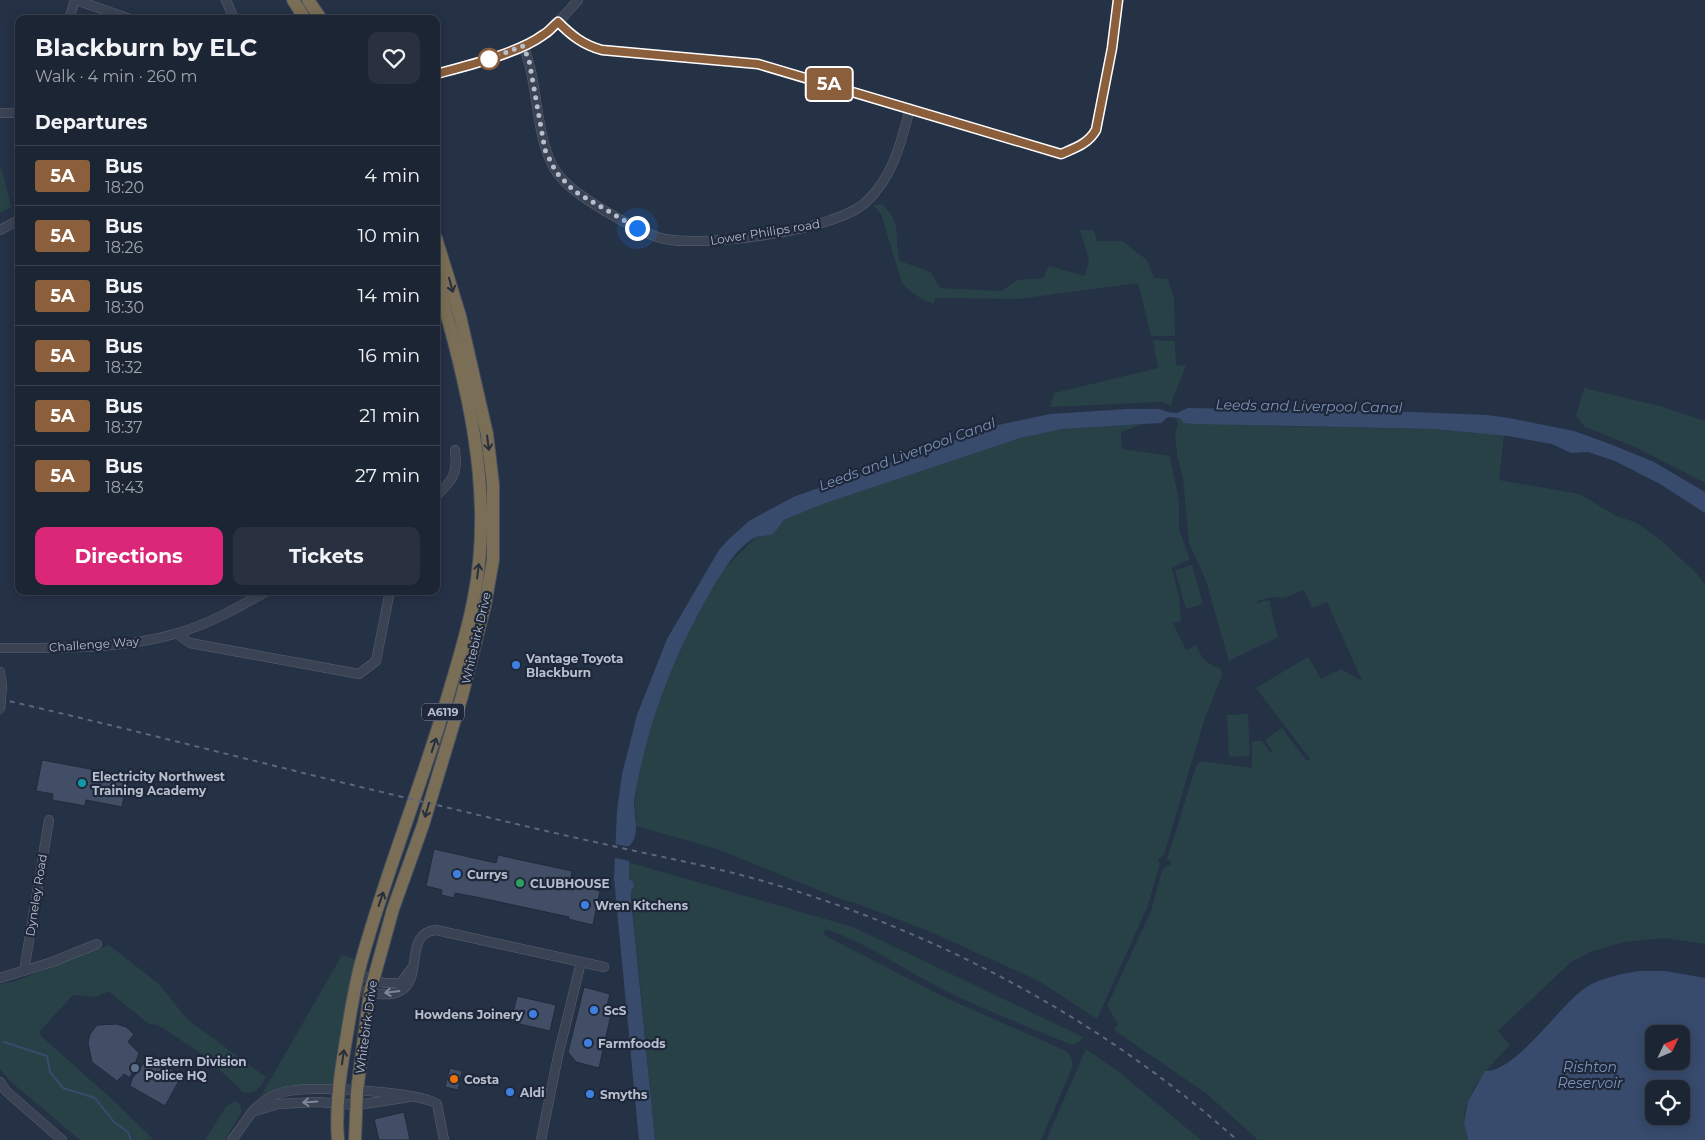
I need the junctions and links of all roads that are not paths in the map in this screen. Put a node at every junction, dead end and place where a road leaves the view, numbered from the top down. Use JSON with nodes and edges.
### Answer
{"nodes":[{"id":1,"x":76,"y":0,"type":"edge"},
{"id":2,"x":226,"y":0,"type":"edge"},
{"id":3,"x":292,"y":0,"type":"edge"},
{"id":4,"x":308,"y":0,"type":"edge"},
{"id":5,"x":578,"y":0,"type":"edge"},
{"id":6,"x":1118,"y":0,"type":"edge"},
{"id":7,"x":70,"y":15,"type":"edge"},
{"id":8,"x":119,"y":15,"type":"edge"},
{"id":9,"x":232,"y":15,"type":"edge"},
{"id":10,"x":302,"y":15,"type":"edge"},
{"id":11,"x":318,"y":15,"type":"edge"},
{"id":12,"x":558,"y":22,"type":"junction"},
{"id":13,"x":523,"y":46,"type":"junction"},
{"id":14,"x":440,"y":73,"type":"edge"},
{"id":15,"x":910,"y":108,"type":"junction"},
{"id":16,"x":0,"y":113,"type":"edge"},
{"id":17,"x":15,"y":113,"type":"edge"},
{"id":18,"x":15,"y":222,"type":"edge"},
{"id":19,"x":0,"y":230,"type":"edge"},
{"id":20,"x":440,"y":251,"type":"edge"},
{"id":21,"x":440,"y":293,"type":"edge"},
{"id":22,"x":455,"y":450,"type":"dead end"},
{"id":23,"x":440,"y":492,"type":"edge"},
{"id":24,"x":260,"y":595,"type":"edge"},
{"id":25,"x":389,"y":595,"type":"edge"},
{"id":26,"x":177,"y":634,"type":"junction"},
{"id":27,"x":0,"y":648,"type":"edge"},
{"id":28,"x":0,"y":672,"type":"edge"},
{"id":29,"x":0,"y":710,"type":"edge"},
{"id":30,"x":49,"y":820,"type":"dead end"},
{"id":31,"x":98,"y":944,"type":"dead end"},
{"id":32,"x":581,"y":962,"type":"junction"},
{"id":33,"x":412,"y":967,"type":"junction"},
{"id":34,"x":604,"y":967,"type":"dead end"},
{"id":35,"x":24,"y":971,"type":"junction"},
{"id":36,"x":358,"y":974,"type":"junction"},
{"id":37,"x":0,"y":978,"type":"edge"},
{"id":38,"x":373,"y":979,"type":"junction"},
{"id":39,"x":354,"y":990,"type":"junction"},
{"id":40,"x":370,"y":992,"type":"junction"},
{"id":41,"x":0,"y":1082,"type":"edge"},
{"id":42,"x":339,"y":1089,"type":"junction"},
{"id":43,"x":357,"y":1091,"type":"junction"},
{"id":44,"x":410,"y":1097,"type":"junction"},
{"id":45,"x":338,"y":1102,"type":"junction"},
{"id":46,"x":357,"y":1105,"type":"junction"},
{"id":47,"x":252,"y":1112,"type":"junction"},
{"id":48,"x":62,"y":1140,"type":"edge"},
{"id":49,"x":232,"y":1140,"type":"edge"},
{"id":50,"x":338,"y":1140,"type":"edge"},
{"id":51,"x":355,"y":1140,"type":"edge"},
{"id":52,"x":444,"y":1140,"type":"edge"},
{"id":53,"x":541,"y":1140,"type":"edge"}],
"edges":[{"from":1,"to":7,"type":"street"},
{"from":1,"to":8,"type":"street"},
{"from":2,"to":9,"type":"street"},
{"from":3,"to":10,"type":"highway"},
{"from":4,"to":11,"type":"highway"},
{"from":5,"to":12,"type":"street"},
{"from":6,"to":15,"type":"street"},
{"from":12,"to":13,"type":"street"},
{"from":12,"to":15,"type":"street"},
{"from":13,"to":14,"type":"street"},
{"from":13,"to":15,"type":"street","name":"Lower Philips road"},
{"from":16,"to":17,"type":"street"},
{"from":18,"to":19,"type":"street"},
{"from":20,"to":38,"type":"highway","name":"Whitebirk Drive","number":"A6119","one_way":true},
{"from":36,"to":21,"type":"highway","name":"Whitebirk Drive","number":"A6119","one_way":true},
{"from":22,"to":23,"type":"street"},
{"from":24,"to":26,"type":"street","name":"Challenge Way"},
{"from":25,"to":26,"type":"street"},
{"from":26,"to":27,"type":"street","name":"Challenge Way"},
{"from":28,"to":29,"type":"street","bridge":true},
{"from":30,"to":35,"type":"street","name":"Dyneley Road"},
{"from":31,"to":35,"type":"street"},
{"from":32,"to":33,"type":"street"},
{"from":32,"to":34,"type":"street"},
{"from":32,"to":53,"type":"street"},
{"from":33,"to":38,"type":"street"},
{"from":33,"to":40,"type":"street","one_way":true},
{"from":35,"to":37,"type":"street"},
{"from":36,"to":38,"type":"street"},
{"from":36,"to":39,"type":"highway","name":"Whitebirk Drive","number":"A6119"},
{"from":38,"to":40,"type":"highway","name":"Whitebirk Drive","number":"A6119"},
{"from":39,"to":40,"type":"street"},
{"from":42,"to":39,"type":"highway","name":"Whitebirk Drive","number":"A6119","one_way":true},
{"from":40,"to":43,"type":"highway","name":"Whitebirk Drive","number":"A6119"},
{"from":41,"to":48,"type":"street"},
{"from":42,"to":43,"type":"street","name":"Whitebirk Drive"},
{"from":42,"to":45,"type":"highway","name":"Whitebirk Drive","number":"A6119"},
{"from":42,"to":47,"type":"street","name":"Whitebirk Drive"},
{"from":43,"to":44,"type":"street","name":"Whitebirk Drive"},
{"from":43,"to":46,"type":"highway","name":"Whitebirk Drive","number":"A6119"},
{"from":44,"to":46,"type":"street","name":"Whitebirk Drive"},
{"from":44,"to":52,"type":"street","name":"Whitebirk Drive"},
{"from":45,"to":46,"type":"street","name":"Whitebirk Drive"},
{"from":45,"to":47,"type":"street","name":"Whitebirk Drive","one_way":true},
{"from":45,"to":50,"type":"highway","name":"Whitebirk Drive","number":"A6119"},
{"from":46,"to":51,"type":"highway","name":"Whitebirk Drive","number":"A6119"},
{"from":47,"to":49,"type":"street","name":"Whitebirk Drive"}]}
